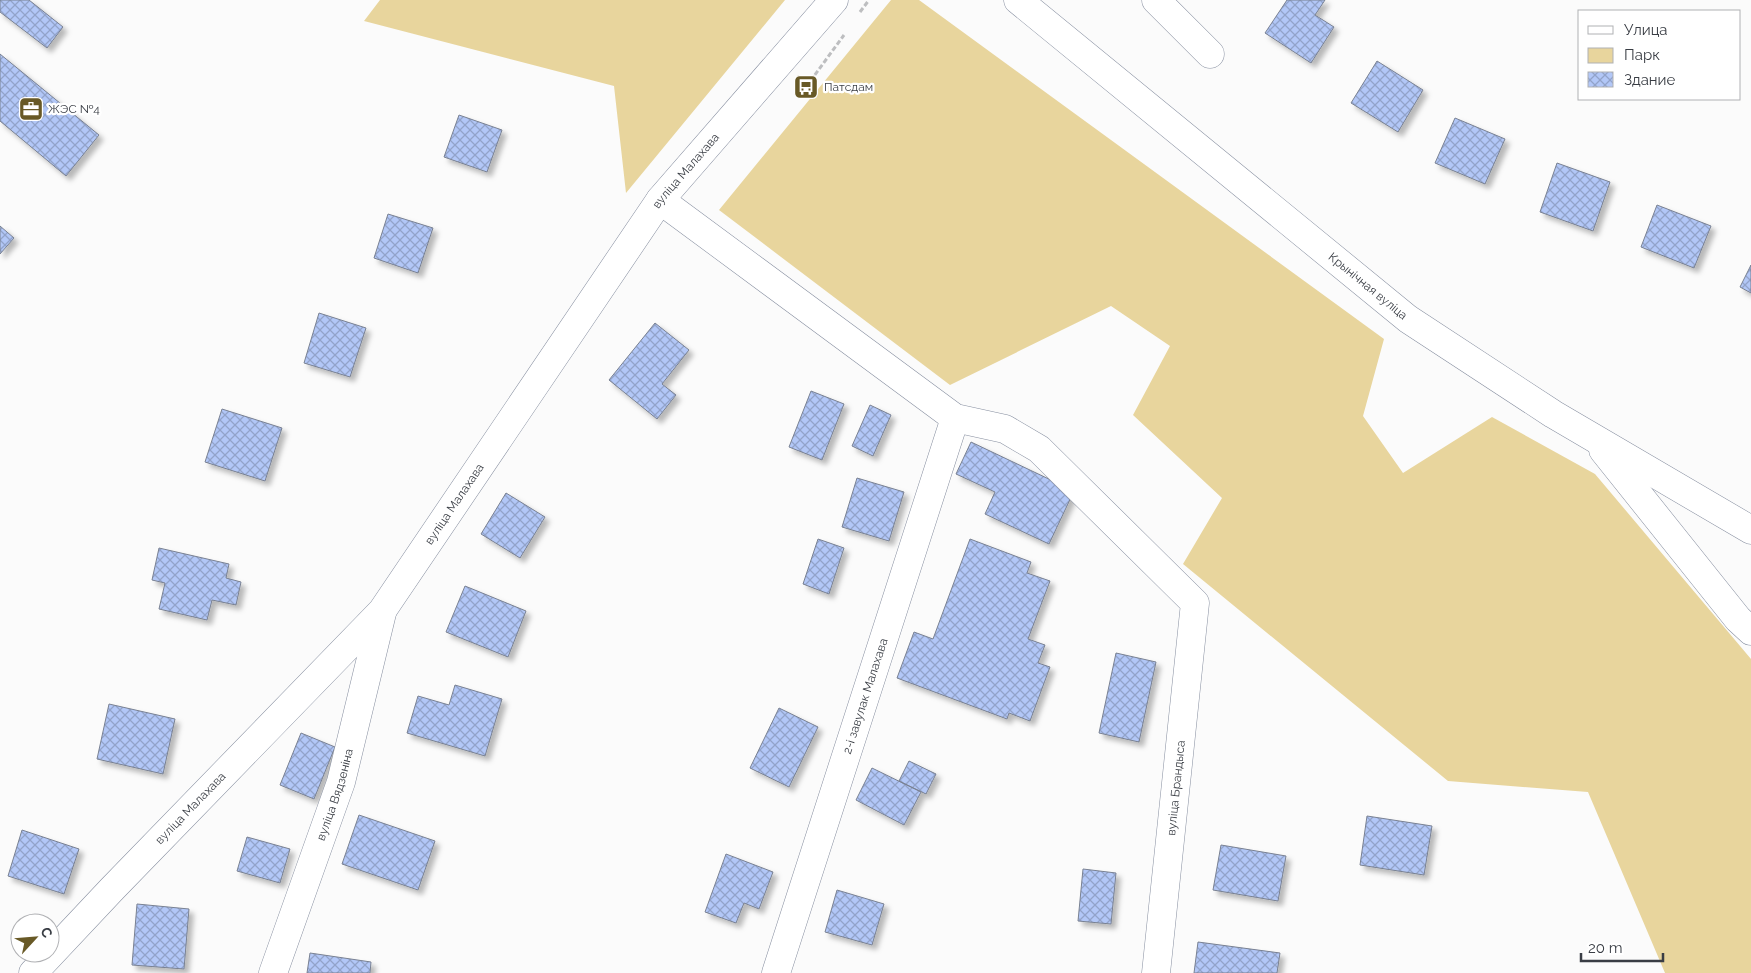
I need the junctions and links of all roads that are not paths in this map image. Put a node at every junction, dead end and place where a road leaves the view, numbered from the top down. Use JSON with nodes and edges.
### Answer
{"nodes":[{"id":1,"x":834,"y":0,"type":"edge"},
{"id":2,"x":1018,"y":0,"type":"edge"},
{"id":3,"x":1156,"y":0,"type":"edge"},
{"id":4,"x":1210,"y":54,"type":"dead end"},
{"id":5,"x":660,"y":200,"type":"junction"},
{"id":6,"x":955,"y":418,"type":"junction"},
{"id":7,"x":1593,"y":437,"type":"junction"},
{"id":8,"x":1751,"y":530,"type":"edge"},
{"id":9,"x":382,"y":611,"type":"junction"},
{"id":10,"x":1751,"y":631,"type":"edge"},
{"id":11,"x":34,"y":973,"type":"edge"},
{"id":12,"x":273,"y":973,"type":"edge"},
{"id":13,"x":776,"y":973,"type":"edge"},
{"id":14,"x":1156,"y":973,"type":"edge"}],
"edges":[{"from":1,"to":5,"type":"street","name":"вуліца Малахава"},
{"from":2,"to":7,"type":"street","name":"Крынічная вуліца"},
{"from":3,"to":4,"type":"street"},
{"from":5,"to":6,"type":"street"},
{"from":5,"to":9,"type":"street","name":"вуліца Малахава"},
{"from":6,"to":13,"type":"street","name":"2-і завулак Малахава"},
{"from":6,"to":14,"type":"street","name":"вуліца Брандыса"},
{"from":7,"to":8,"type":"street","name":"Крынічная вуліца"},
{"from":7,"to":10,"type":"street"},
{"from":9,"to":11,"type":"street","name":"вуліца Малахава"},
{"from":9,"to":12,"type":"street","name":"вуліца Вядзеніна"}]}
